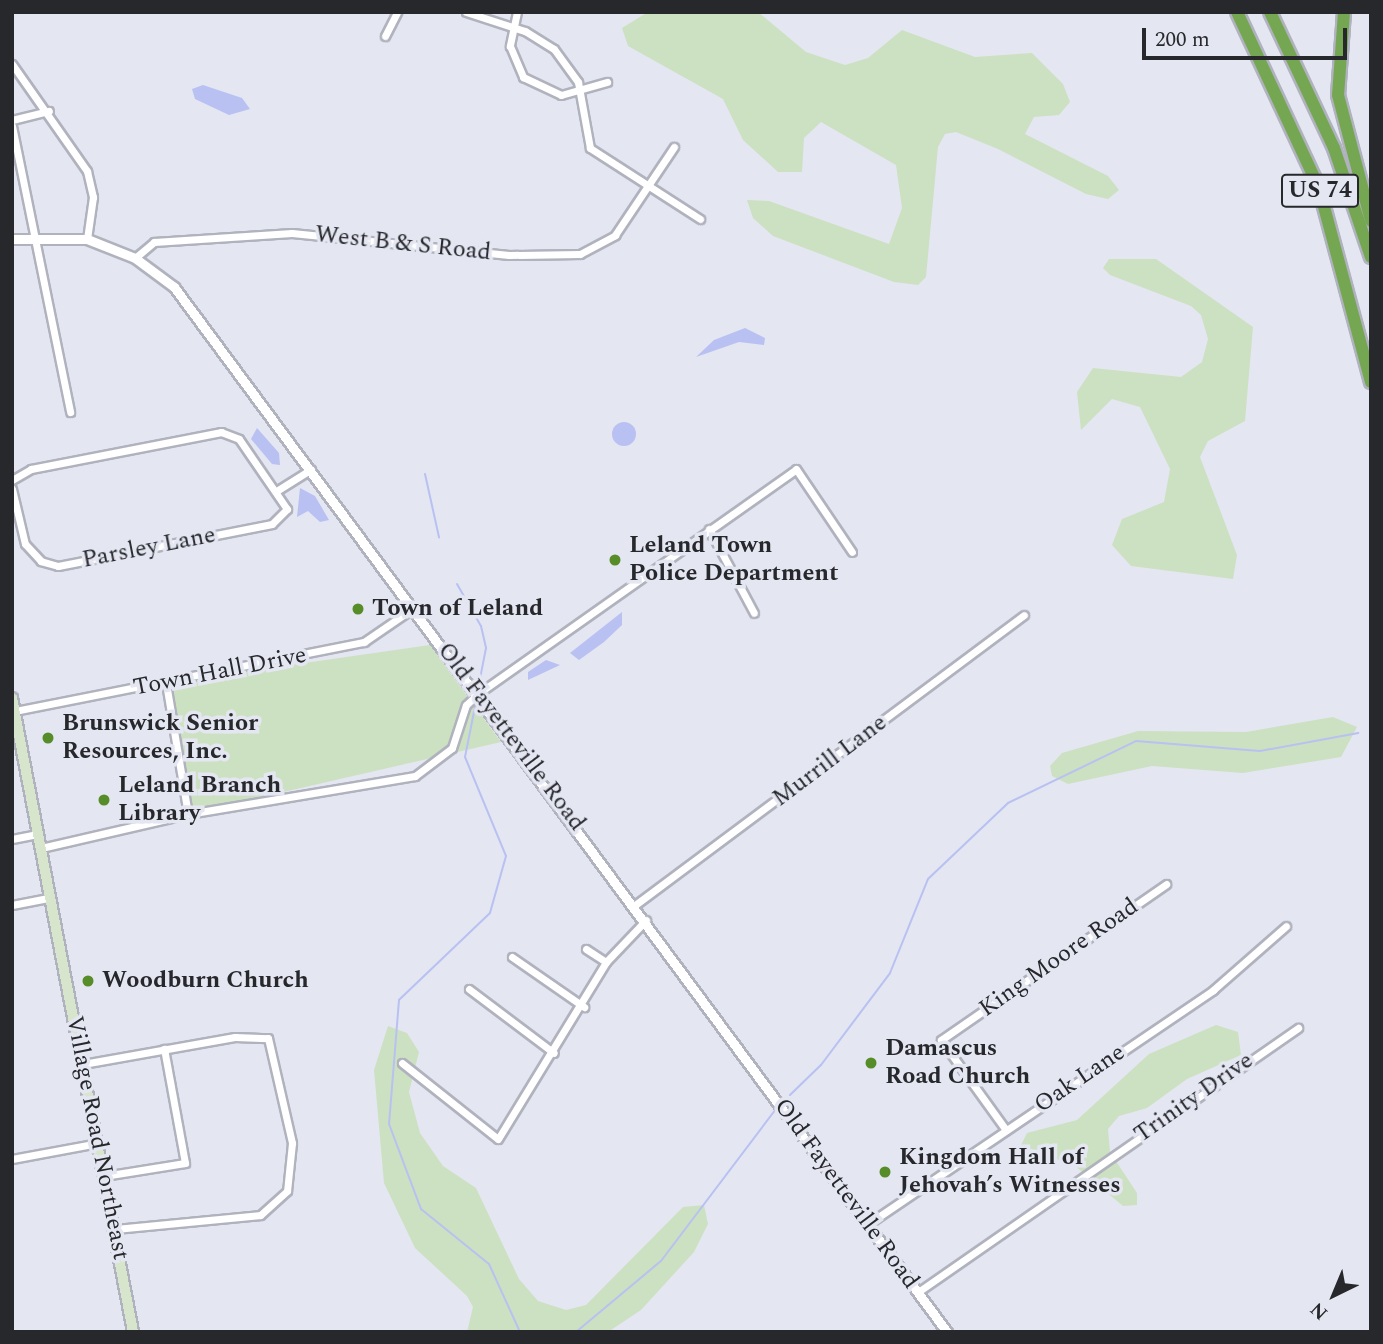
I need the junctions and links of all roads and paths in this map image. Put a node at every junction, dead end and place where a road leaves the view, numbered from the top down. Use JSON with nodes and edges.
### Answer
{"nodes":[{"id":1,"x":397,"y":12,"type":"edge"},
{"id":2,"x":466,"y":12,"type":"edge"},
{"id":3,"x":517,"y":12,"type":"edge"},
{"id":4,"x":1237,"y":12,"type":"edge"},
{"id":5,"x":1270,"y":12,"type":"edge"},
{"id":6,"x":1344,"y":12,"type":"edge"},
{"id":7,"x":513,"y":27,"type":"junction"},
{"id":8,"x":385,"y":36,"type":"dead end"},
{"id":9,"x":12,"y":64,"type":"edge"},
{"id":10,"x":607,"y":82,"type":"dead end"},
{"id":11,"x":581,"y":91,"type":"junction"},
{"id":12,"x":48,"y":111,"type":"junction"},
{"id":13,"x":12,"y":120,"type":"edge"},
{"id":14,"x":12,"y":126,"type":"edge"},
{"id":15,"x":674,"y":146,"type":"dead end"},
{"id":16,"x":645,"y":186,"type":"junction"},
{"id":17,"x":700,"y":219,"type":"dead end"},
{"id":18,"x":1371,"y":221,"type":"edge"},
{"id":19,"x":32,"y":236,"type":"junction"},
{"id":20,"x":12,"y":239,"type":"edge"},
{"id":21,"x":87,"y":239,"type":"junction"},
{"id":22,"x":1371,"y":257,"type":"edge"},
{"id":23,"x":135,"y":258,"type":"junction"},
{"id":24,"x":1371,"y":382,"type":"edge"},
{"id":25,"x":70,"y":412,"type":"dead end"},
{"id":26,"x":311,"y":469,"type":"junction"},
{"id":27,"x":12,"y":480,"type":"edge"},
{"id":28,"x":12,"y":489,"type":"edge"},
{"id":29,"x":278,"y":490,"type":"junction"},
{"id":30,"x":14,"y":510,"type":"edge"},
{"id":31,"x":709,"y":529,"type":"junction"},
{"id":32,"x":852,"y":552,"type":"dead end"},
{"id":33,"x":415,"y":607,"type":"junction"},
{"id":34,"x":754,"y":614,"type":"dead end"},
{"id":35,"x":1024,"y":615,"type":"dead end"},
{"id":36,"x":166,"y":683,"type":"junction"},
{"id":37,"x":479,"y":693,"type":"junction"},
{"id":38,"x":12,"y":698,"type":"edge"},
{"id":39,"x":15,"y":711,"type":"junction"},
{"id":40,"x":188,"y":814,"type":"junction"},
{"id":41,"x":38,"y":834,"type":"junction"},
{"id":42,"x":12,"y":839,"type":"edge"},
{"id":43,"x":41,"y":848,"type":"junction"},
{"id":44,"x":1166,"y":884,"type":"dead end"},
{"id":45,"x":49,"y":898,"type":"junction"},
{"id":46,"x":12,"y":905,"type":"edge"},
{"id":47,"x":635,"y":905,"type":"junction"},
{"id":48,"x":647,"y":920,"type":"junction"},
{"id":49,"x":1286,"y":926,"type":"dead end"},
{"id":50,"x":586,"y":949,"type":"dead end"},
{"id":51,"x":512,"y":957,"type":"dead end"},
{"id":52,"x":606,"y":962,"type":"junction"},
{"id":53,"x":469,"y":989,"type":"dead end"},
{"id":54,"x":584,"y":1007,"type":"junction"},
{"id":55,"x":1298,"y":1028,"type":"dead end"},
{"id":56,"x":164,"y":1049,"type":"junction"},
{"id":57,"x":554,"y":1053,"type":"junction"},
{"id":58,"x":402,"y":1063,"type":"dead end"},
{"id":59,"x":83,"y":1064,"type":"junction"},
{"id":60,"x":1006,"y":1130,"type":"junction"},
{"id":61,"x":98,"y":1143,"type":"junction"},
{"id":62,"x":12,"y":1159,"type":"edge"},
{"id":63,"x":104,"y":1176,"type":"junction"},
{"id":64,"x":868,"y":1224,"type":"junction"},
{"id":65,"x":114,"y":1228,"type":"junction"},
{"id":66,"x":918,"y":1292,"type":"junction"},
{"id":67,"x":132,"y":1332,"type":"edge"},
{"id":68,"x":947,"y":1332,"type":"edge"}],
"edges":[{"from":1,"to":8,"type":"street"},
{"from":2,"to":7,"type":"street"},
{"from":3,"to":7,"type":"street"},
{"from":4,"to":24,"type":"highway","number":"US 74"},
{"from":5,"to":22,"type":"highway","number":"US 74"},
{"from":6,"to":18,"type":"highway"},
{"from":7,"to":11,"type":"street"},
{"from":7,"to":11,"type":"street"},
{"from":9,"to":12,"type":"street"},
{"from":10,"to":11,"type":"street"},
{"from":11,"to":16,"type":"street"},
{"from":12,"to":13,"type":"street"},
{"from":12,"to":21,"type":"street"},
{"from":14,"to":19,"type":"street"},
{"from":15,"to":16,"type":"street","name":"West B & S Road"},
{"from":16,"to":17,"type":"street"},
{"from":16,"to":23,"type":"street","name":"West B & S Road"},
{"from":19,"to":20,"type":"street","name":"Old Fayetteville Road"},
{"from":19,"to":21,"type":"street","name":"Old Fayetteville Road"},
{"from":19,"to":25,"type":"street"},
{"from":21,"to":23,"type":"street","name":"Old Fayetteville Road"},
{"from":23,"to":26,"type":"street","name":"Old Fayetteville Road"},
{"from":26,"to":29,"type":"street"},
{"from":26,"to":33,"type":"street","name":"Old Fayetteville Road"},
{"from":27,"to":29,"type":"street"},
{"from":28,"to":30,"type":"street","name":"Parsley Lane"},
{"from":29,"to":30,"type":"street","name":"Parsley Lane"},
{"from":31,"to":32,"type":"street"},
{"from":31,"to":34,"type":"street"},
{"from":31,"to":37,"type":"street"},
{"from":33,"to":36,"type":"street","name":"Town Hall Drive"},
{"from":33,"to":37,"type":"street","name":"Old Fayetteville Road"},
{"from":35,"to":47,"type":"street","name":"Murrill Lane"},
{"from":36,"to":39,"type":"street","name":"Town Hall Drive"},
{"from":36,"to":40,"type":"street"},
{"from":37,"to":40,"type":"street"},
{"from":37,"to":47,"type":"street","name":"Old Fayetteville Road"},
{"from":38,"to":39,"type":"main road","name":"Village Road Northeast"},
{"from":39,"to":41,"type":"main road","name":"Village Road Northeast"},
{"from":40,"to":43,"type":"street"},
{"from":41,"to":42,"type":"street"},
{"from":41,"to":43,"type":"main road","name":"Village Road Northeast"},
{"from":43,"to":45,"type":"main road","name":"Village Road Northeast"},
{"from":44,"to":60,"type":"street","name":"King Moore Road"},
{"from":45,"to":46,"type":"street"},
{"from":45,"to":59,"type":"main road","name":"Village Road Northeast"},
{"from":47,"to":48,"type":"street","name":"Old Fayetteville Road"},
{"from":48,"to":52,"type":"street"},
{"from":48,"to":64,"type":"street","name":"Old Fayetteville Road"},
{"from":49,"to":60,"type":"street","name":"Oak Lane"},
{"from":50,"to":52,"type":"street"},
{"from":51,"to":54,"type":"street"},
{"from":52,"to":54,"type":"street"},
{"from":53,"to":57,"type":"street"},
{"from":54,"to":57,"type":"street"},
{"from":55,"to":66,"type":"street","name":"Trinity Drive"},
{"from":56,"to":59,"type":"street"},
{"from":56,"to":63,"type":"street"},
{"from":56,"to":65,"type":"street"},
{"from":57,"to":58,"type":"street"},
{"from":59,"to":61,"type":"main road","name":"Village Road Northeast"},
{"from":60,"to":64,"type":"street","name":"Oak Lane"},
{"from":61,"to":62,"type":"street"},
{"from":61,"to":63,"type":"main road","name":"Village Road Northeast"},
{"from":63,"to":65,"type":"main road","name":"Village Road Northeast"},
{"from":64,"to":66,"type":"street","name":"Old Fayetteville Road"},
{"from":65,"to":67,"type":"main road","name":"Village Road Northeast"},
{"from":66,"to":68,"type":"street","name":"Old Fayetteville Road"}]}
